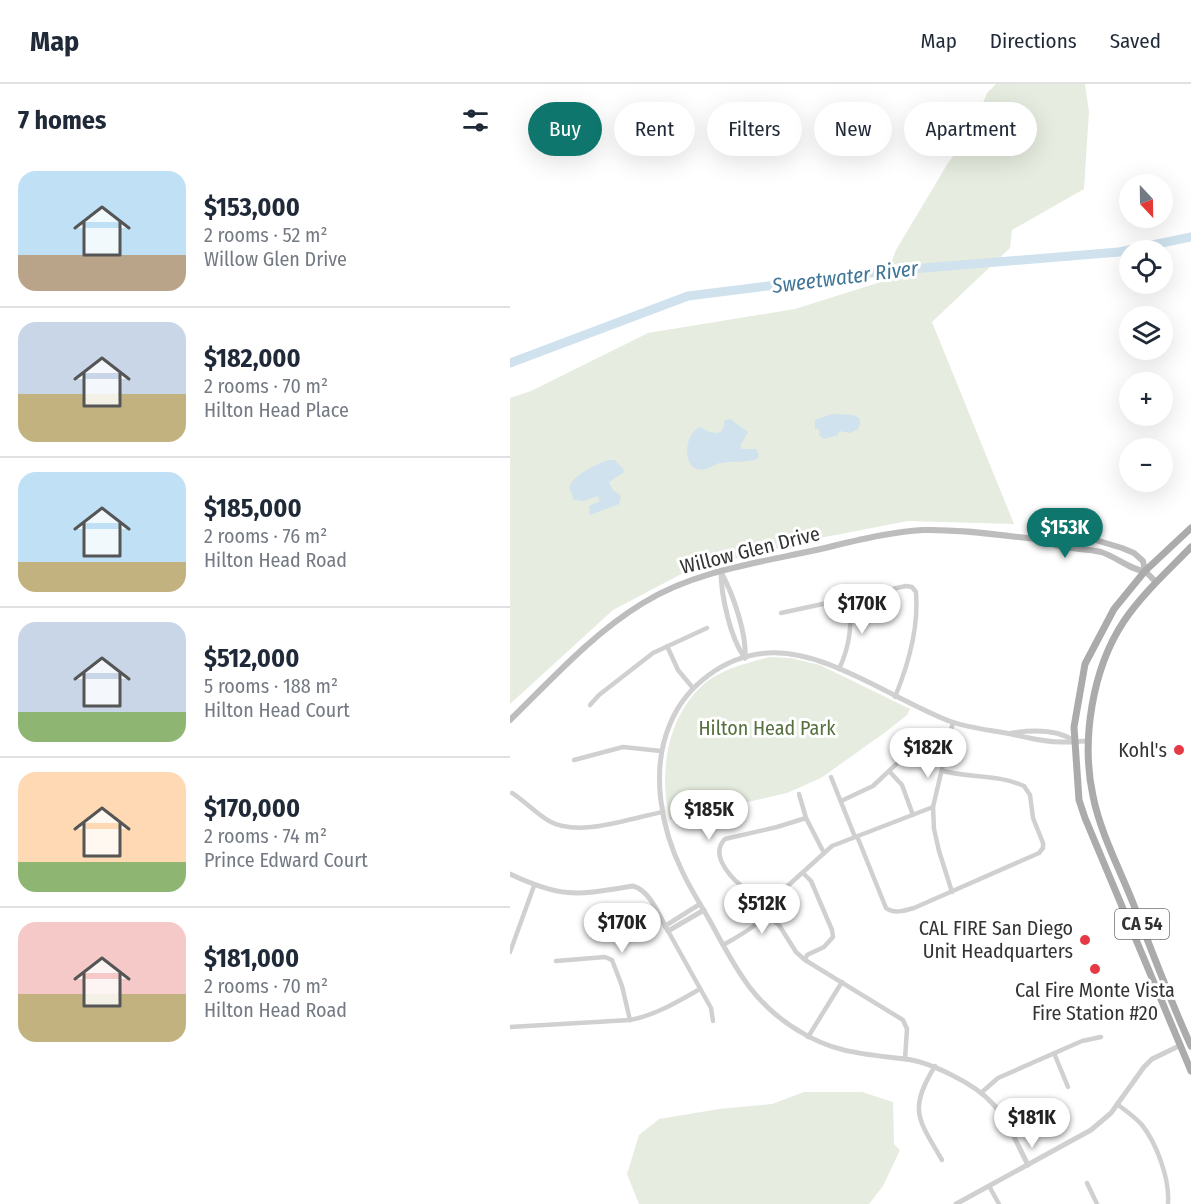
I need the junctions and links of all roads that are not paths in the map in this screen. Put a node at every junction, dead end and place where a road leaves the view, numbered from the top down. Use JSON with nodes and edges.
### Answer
{"nodes":[{"id":1,"x":1191,"y":528,"type":"edge"},
{"id":2,"x":1045,"y":540,"type":"junction"},
{"id":3,"x":1191,"y":547,"type":"edge"},
{"id":4,"x":720,"y":571,"type":"junction"},
{"id":5,"x":1145,"y":571,"type":"junction"},
{"id":6,"x":1156,"y":582,"type":"junction"},
{"id":7,"x":849,"y":597,"type":"junction"},
{"id":8,"x":781,"y":613,"type":"dead end"},
{"id":9,"x":707,"y":628,"type":"dead end"},
{"id":10,"x":667,"y":646,"type":"junction"},
{"id":11,"x":745,"y":658,"type":"junction"},
{"id":12,"x":839,"y":669,"type":"junction"},
{"id":13,"x":693,"y":688,"type":"junction"},
{"id":14,"x":895,"y":697,"type":"junction"},
{"id":15,"x":590,"y":705,"type":"dead end"},
{"id":16,"x":510,"y":720,"type":"edge"},
{"id":17,"x":953,"y":723,"type":"junction"},
{"id":18,"x":1074,"y":741,"type":"junction"},
{"id":19,"x":1088,"y":741,"type":"junction"},
{"id":20,"x":661,"y":751,"type":"junction"},
{"id":21,"x":908,"y":753,"type":"dead end"},
{"id":22,"x":574,"y":760,"type":"dead end"},
{"id":23,"x":943,"y":771,"type":"junction"},
{"id":24,"x":890,"y":772,"type":"junction"},
{"id":25,"x":831,"y":777,"type":"dead end"},
{"id":26,"x":512,"y":793,"type":"dead end"},
{"id":27,"x":799,"y":794,"type":"dead end"},
{"id":28,"x":841,"y":801,"type":"junction"},
{"id":29,"x":933,"y":807,"type":"junction"},
{"id":30,"x":663,"y":812,"type":"junction"},
{"id":31,"x":913,"y":815,"type":"junction"},
{"id":32,"x":806,"y":818,"type":"junction"},
{"id":33,"x":856,"y":837,"type":"junction"},
{"id":34,"x":825,"y":853,"type":"junction"},
{"id":35,"x":803,"y":873,"type":"junction"},
{"id":36,"x":510,"y":874,"type":"edge"},
{"id":37,"x":534,"y":885,"type":"junction"},
{"id":38,"x":952,"y":892,"type":"junction"},
{"id":39,"x":772,"y":900,"type":"junction"},
{"id":40,"x":700,"y":904,"type":"junction"},
{"id":41,"x":704,"y":910,"type":"junction"},
{"id":42,"x":765,"y":915,"type":"junction"},
{"id":43,"x":666,"y":928,"type":"junction"},
{"id":44,"x":723,"y":945,"type":"junction"},
{"id":45,"x":510,"y":952,"type":"edge"},
{"id":46,"x":805,"y":960,"type":"junction"},
{"id":47,"x":556,"y":961,"type":"dead end"},
{"id":48,"x":842,"y":982,"type":"junction"},
{"id":49,"x":700,"y":989,"type":"junction"},
{"id":50,"x":630,"y":1020,"type":"junction"},
{"id":51,"x":713,"y":1021,"type":"dead end"},
{"id":52,"x":510,"y":1027,"type":"edge"},
{"id":53,"x":808,"y":1037,"type":"junction"},
{"id":54,"x":1101,"y":1037,"type":"dead end"},
{"id":55,"x":1190,"y":1042,"type":"edge"},
{"id":56,"x":1179,"y":1046,"type":"junction"},
{"id":57,"x":1054,"y":1053,"type":"junction"},
{"id":58,"x":905,"y":1059,"type":"junction"},
{"id":59,"x":935,"y":1066,"type":"junction"},
{"id":60,"x":1191,"y":1071,"type":"edge"},
{"id":61,"x":1068,"y":1087,"type":"dead end"},
{"id":62,"x":981,"y":1094,"type":"junction"},
{"id":63,"x":1117,"y":1104,"type":"junction"},
{"id":64,"x":942,"y":1160,"type":"dead end"},
{"id":65,"x":1028,"y":1165,"type":"junction"},
{"id":66,"x":1087,"y":1184,"type":"dead end"},
{"id":67,"x":989,"y":1186,"type":"junction"},
{"id":68,"x":956,"y":1204,"type":"edge"},
{"id":69,"x":999,"y":1204,"type":"edge"},
{"id":70,"x":1097,"y":1204,"type":"edge"},
{"id":71,"x":1168,"y":1204,"type":"edge"}],
"edges":[{"from":1,"to":5,"type":"main road","number":"CA 54"},
{"from":2,"to":4,"type":"main road","name":"Willow Glen Drive"},
{"from":2,"to":5,"type":"main road","name":"Willow Glen Drive"},
{"from":2,"to":5,"type":"main road","name":"Willow Glen Drive"},
{"from":3,"to":6,"type":"main road","number":"CA 54"},
{"from":4,"to":11,"type":"street"},
{"from":4,"to":16,"type":"main road","name":"Willow Glen Drive"},
{"from":5,"to":6,"type":"main road","name":"Willow Glen Drive"},
{"from":5,"to":18,"type":"main road","number":"CA 54"},
{"from":6,"to":19,"type":"main road","number":"CA 54"},
{"from":7,"to":8,"type":"street"},
{"from":7,"to":12,"type":"street"},
{"from":7,"to":14,"type":"street"},
{"from":9,"to":10,"type":"street"},
{"from":10,"to":13,"type":"street"},
{"from":10,"to":15,"type":"street"},
{"from":11,"to":12,"type":"street"},
{"from":11,"to":13,"type":"street"},
{"from":12,"to":14,"type":"street"},
{"from":13,"to":20,"type":"street"},
{"from":14,"to":17,"type":"street"},
{"from":17,"to":18,"type":"street"},
{"from":17,"to":23,"type":"street"},
{"from":18,"to":19,"type":"street"},
{"from":18,"to":56,"type":"main road","number":"CA 54"},
{"from":19,"to":55,"type":"main road","number":"CA 54"},
{"from":20,"to":22,"type":"street"},
{"from":20,"to":30,"type":"street"},
{"from":21,"to":24,"type":"street"},
{"from":23,"to":29,"type":"street"},
{"from":23,"to":38,"type":"street"},
{"from":24,"to":28,"type":"street"},
{"from":24,"to":31,"type":"street"},
{"from":25,"to":28,"type":"street"},
{"from":26,"to":30,"type":"street"},
{"from":27,"to":32,"type":"street"},
{"from":28,"to":33,"type":"street"},
{"from":29,"to":31,"type":"street"},
{"from":29,"to":38,"type":"street"},
{"from":30,"to":40,"type":"street"},
{"from":31,"to":33,"type":"street"},
{"from":32,"to":34,"type":"street"},
{"from":32,"to":39,"type":"street"},
{"from":33,"to":34,"type":"street"},
{"from":33,"to":38,"type":"street"},
{"from":34,"to":35,"type":"street"},
{"from":35,"to":39,"type":"street"},
{"from":35,"to":46,"type":"street"},
{"from":36,"to":37,"type":"street"},
{"from":37,"to":43,"type":"street"},
{"from":37,"to":45,"type":"street"},
{"from":39,"to":42,"type":"street"},
{"from":40,"to":41,"type":"street"},
{"from":40,"to":43,"type":"street"},
{"from":41,"to":43,"type":"street"},
{"from":41,"to":44,"type":"street"},
{"from":42,"to":44,"type":"street"},
{"from":42,"to":46,"type":"street"},
{"from":43,"to":49,"type":"street"},
{"from":44,"to":53,"type":"street"},
{"from":46,"to":48,"type":"street"},
{"from":47,"to":50,"type":"street"},
{"from":48,"to":53,"type":"street"},
{"from":48,"to":58,"type":"street"},
{"from":49,"to":50,"type":"street"},
{"from":49,"to":51,"type":"street"},
{"from":50,"to":52,"type":"street"},
{"from":53,"to":58,"type":"street"},
{"from":54,"to":57,"type":"street"},
{"from":55,"to":56,"type":"main road"},
{"from":56,"to":60,"type":"main road","number":"CA 54"},
{"from":56,"to":63,"type":"street"},
{"from":57,"to":61,"type":"street"},
{"from":57,"to":62,"type":"street"},
{"from":58,"to":59,"type":"street"},
{"from":59,"to":62,"type":"street"},
{"from":59,"to":64,"type":"street"},
{"from":62,"to":65,"type":"street"},
{"from":63,"to":65,"type":"street"},
{"from":63,"to":71,"type":"street"},
{"from":65,"to":67,"type":"street"},
{"from":66,"to":70,"type":"street"},
{"from":67,"to":68,"type":"street"},
{"from":67,"to":69,"type":"street"}]}
